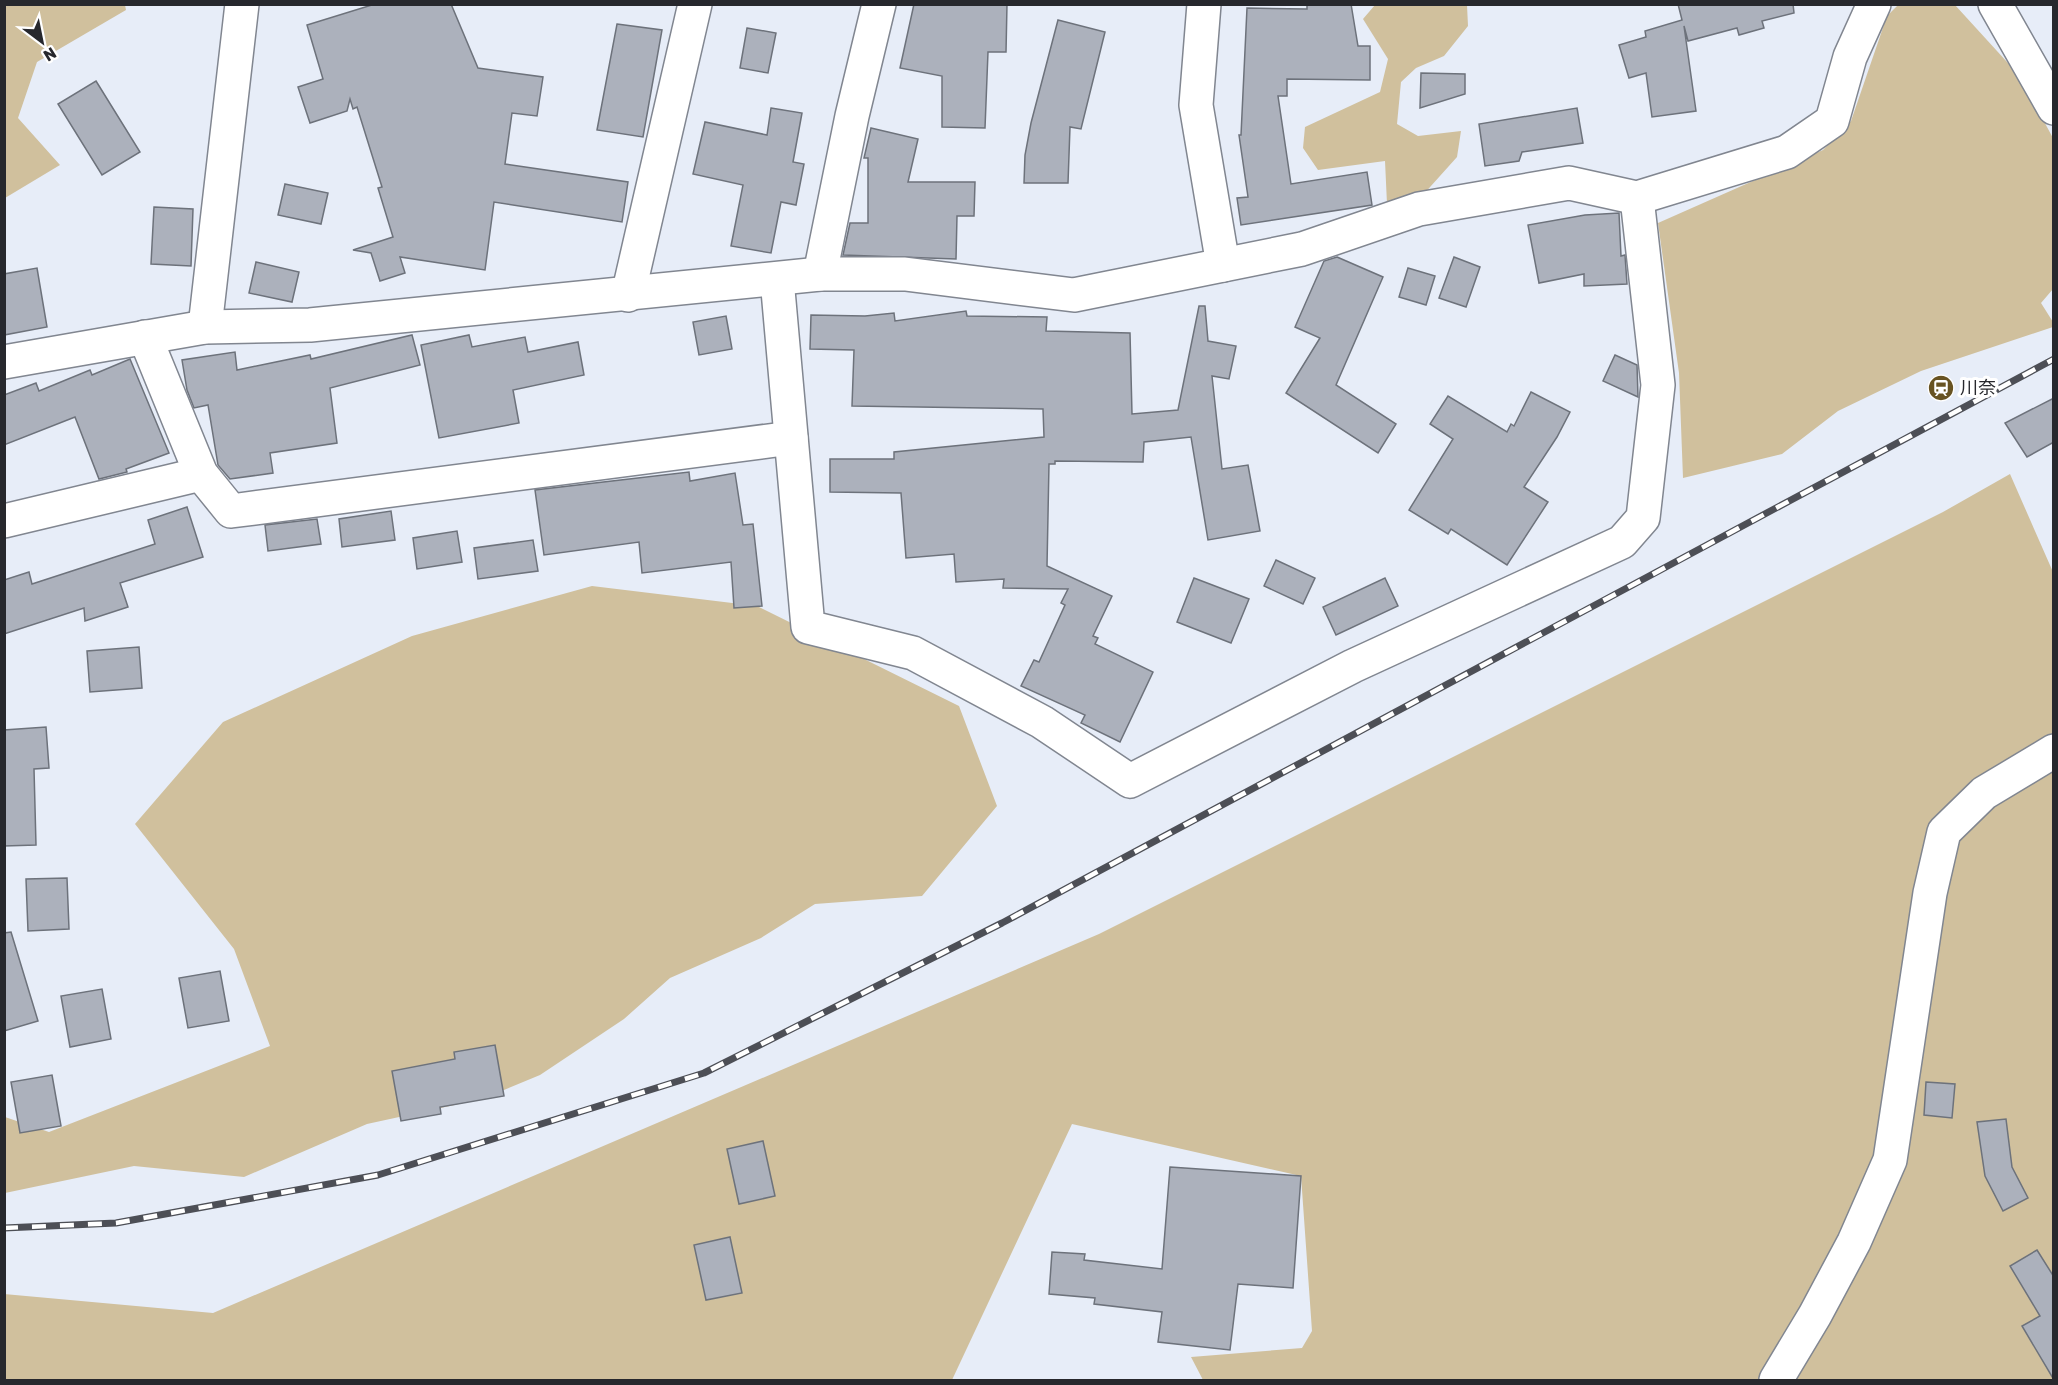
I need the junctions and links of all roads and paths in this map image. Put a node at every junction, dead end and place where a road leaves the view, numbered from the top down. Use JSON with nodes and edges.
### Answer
{"nodes":[{"id":1,"x":242,"y":4,"type":"edge"},
{"id":2,"x":694,"y":4,"type":"edge"},
{"id":3,"x":879,"y":4,"type":"edge"},
{"id":4,"x":1204,"y":4,"type":"edge"},
{"id":5,"x":1874,"y":4,"type":"edge"},
{"id":6,"x":1995,"y":4,"type":"edge"},
{"id":7,"x":2045,"y":74,"type":"edge"},
{"id":8,"x":2054,"y":108,"type":"edge"},
{"id":9,"x":1637,"y":198,"type":"junction"},
{"id":10,"x":1223,"y":265,"type":"junction"},
{"id":11,"x":820,"y":273,"type":"junction"},
{"id":12,"x":777,"y":279,"type":"junction"},
{"id":13,"x":628,"y":295,"type":"junction"},
{"id":14,"x":205,"y":327,"type":"junction"},
{"id":15,"x":145,"y":337,"type":"junction"},
{"id":16,"x":4,"y":362,"type":"edge"},
{"id":17,"x":791,"y":438,"type":"junction"},
{"id":18,"x":201,"y":474,"type":"junction"},
{"id":19,"x":4,"y":521,"type":"edge"},
{"id":20,"x":2054,"y":751,"type":"edge"},
{"id":21,"x":1776,"y":1380,"type":"edge"}],
"edges":[{"from":1,"to":14,"type":"street"},
{"from":2,"to":13,"type":"street"},
{"from":3,"to":11,"type":"street"},
{"from":4,"to":10,"type":"street"},
{"from":5,"to":9,"type":"street"},
{"from":6,"to":7,"type":"street"},
{"from":7,"to":8,"type":"street"},
{"from":9,"to":10,"type":"street"},
{"from":9,"to":17,"type":"street"},
{"from":10,"to":11,"type":"street"},
{"from":11,"to":12,"type":"street"},
{"from":12,"to":13,"type":"street"},
{"from":12,"to":17,"type":"street"},
{"from":13,"to":14,"type":"street"},
{"from":14,"to":15,"type":"street"},
{"from":15,"to":16,"type":"street"},
{"from":15,"to":18,"type":"street"},
{"from":17,"to":18,"type":"street"},
{"from":18,"to":19,"type":"street"},
{"from":20,"to":21,"type":"street"}]}
